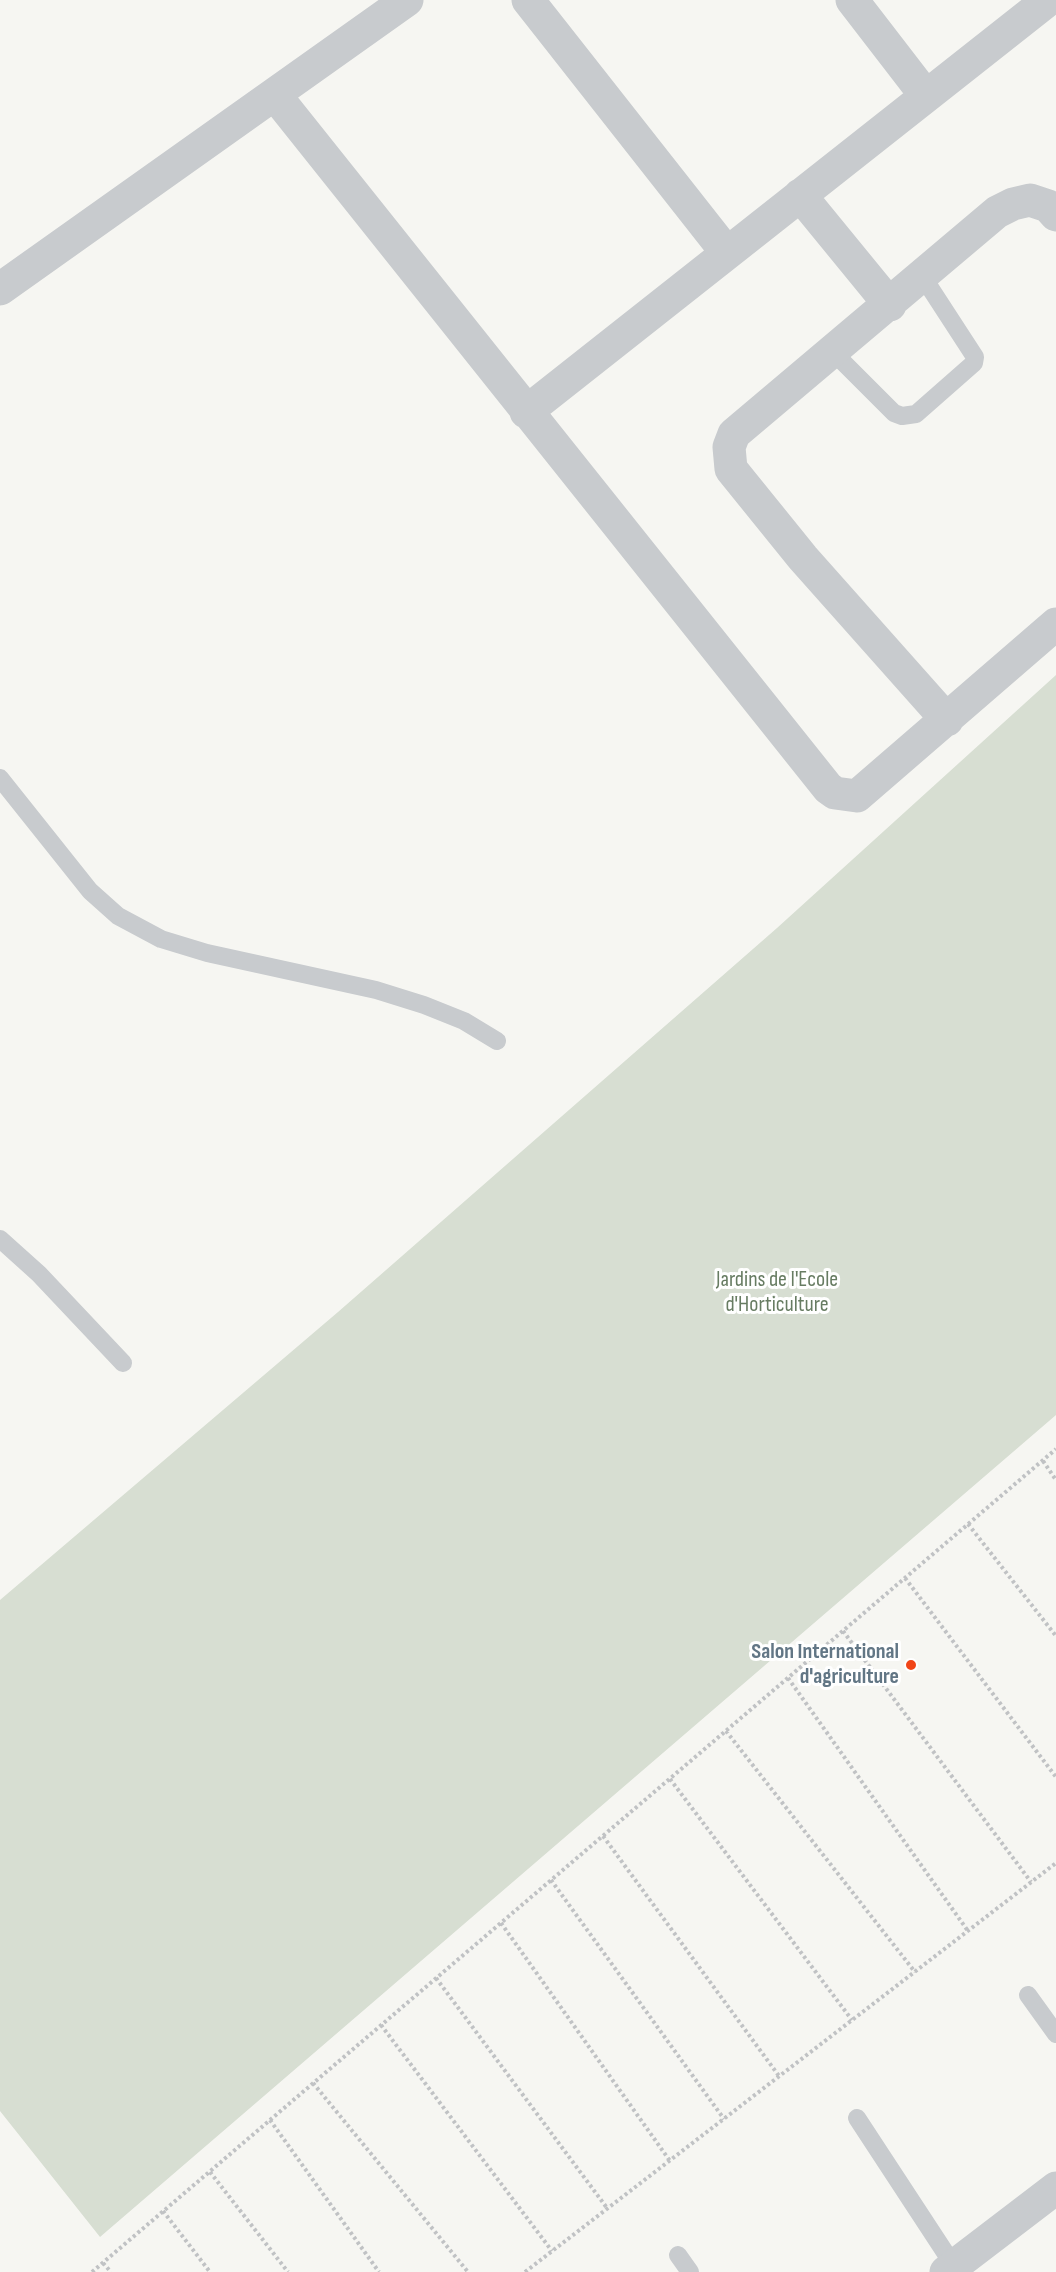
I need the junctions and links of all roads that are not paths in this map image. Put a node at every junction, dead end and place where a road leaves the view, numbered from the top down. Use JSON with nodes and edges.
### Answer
{"nodes":[{"id":1,"x":407,"y":0,"type":"edge"},
{"id":2,"x":528,"y":0,"type":"edge"},
{"id":3,"x":852,"y":0,"type":"edge"},
{"id":4,"x":1048,"y":0,"type":"edge"},
{"id":5,"x":274,"y":95,"type":"junction"},
{"id":6,"x":926,"y":96,"type":"junction"},
{"id":7,"x":800,"y":195,"type":"junction"},
{"id":8,"x":1056,"y":215,"type":"edge"},
{"id":9,"x":727,"y":253,"type":"junction"},
{"id":10,"x":923,"y":277,"type":"junction"},
{"id":11,"x":0,"y":289,"type":"edge"},
{"id":12,"x":890,"y":305,"type":"junction"},
{"id":13,"x":833,"y":352,"type":"junction"},
{"id":14,"x":526,"y":412,"type":"junction"},
{"id":15,"x":1056,"y":624,"type":"edge"},
{"id":16,"x":947,"y":720,"type":"junction"},
{"id":17,"x":0,"y":778,"type":"edge"},
{"id":18,"x":497,"y":1041,"type":"dead end"},
{"id":19,"x":0,"y":1239,"type":"edge"},
{"id":20,"x":123,"y":1362,"type":"dead end"},
{"id":21,"x":1028,"y":1995,"type":"dead end"},
{"id":22,"x":1056,"y":2034,"type":"edge"},
{"id":23,"x":857,"y":2118,"type":"dead end"},
{"id":24,"x":1056,"y":2188,"type":"edge"},
{"id":25,"x":678,"y":2255,"type":"dead end"},
{"id":26,"x":950,"y":2269,"type":"edge"},
{"id":27,"x":690,"y":2272,"type":"edge"}],
"edges":[{"from":1,"to":5,"type":"street"},
{"from":2,"to":9,"type":"street"},
{"from":3,"to":6,"type":"street"},
{"from":4,"to":6,"type":"street"},
{"from":5,"to":11,"type":"street"},
{"from":5,"to":14,"type":"street"},
{"from":6,"to":7,"type":"street"},
{"from":7,"to":9,"type":"street"},
{"from":7,"to":12,"type":"street"},
{"from":8,"to":10,"type":"street"},
{"from":9,"to":14,"type":"street"},
{"from":10,"to":12,"type":"street"},
{"from":10,"to":13,"type":"lane"},
{"from":12,"to":13,"type":"street"},
{"from":13,"to":16,"type":"street"},
{"from":14,"to":16,"type":"street"},
{"from":15,"to":16,"type":"street"},
{"from":17,"to":18,"type":"lane"},
{"from":19,"to":20,"type":"lane"},
{"from":21,"to":22,"type":"lane"},
{"from":23,"to":26,"type":"lane"},
{"from":24,"to":26,"type":"street"},
{"from":25,"to":27,"type":"lane"}]}
